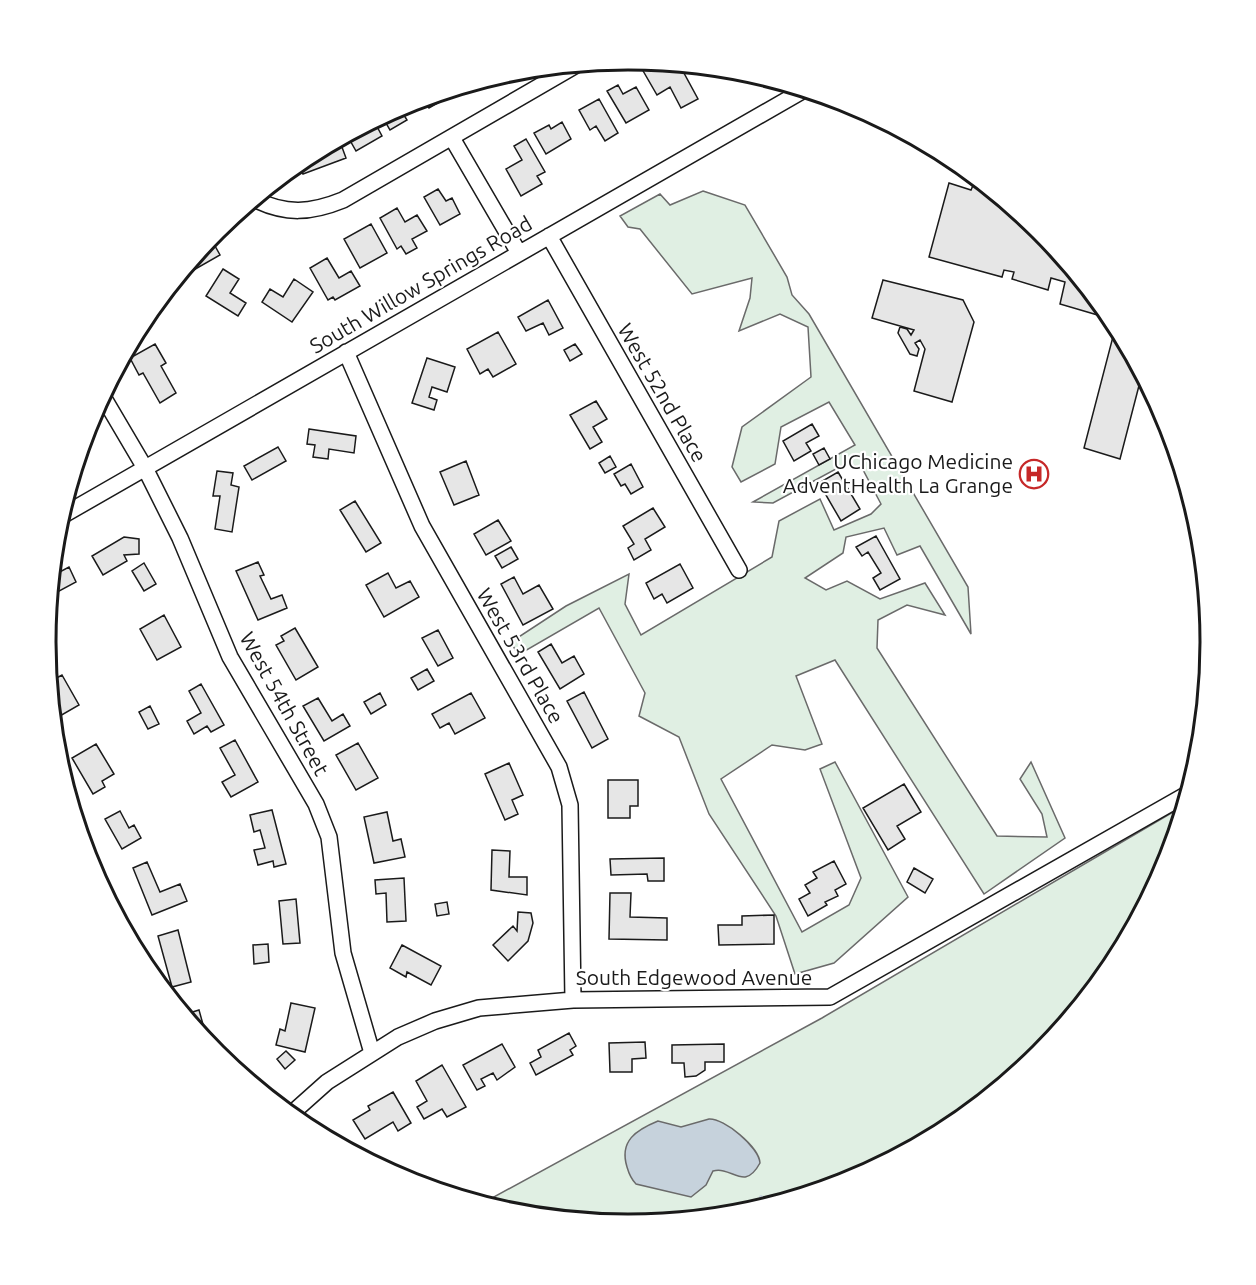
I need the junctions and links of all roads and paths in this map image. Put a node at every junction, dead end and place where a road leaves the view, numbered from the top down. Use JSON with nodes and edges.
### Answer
{"nodes":[{"id":1,"x":561,"y":74,"type":"edge"},
{"id":2,"x":795,"y":95,"type":"edge"},
{"id":3,"x":452,"y":138,"type":"junction"},
{"id":4,"x":262,"y":203,"type":"edge"},
{"id":5,"x":549,"y":236,"type":"junction"},
{"id":6,"x":519,"y":253,"type":"junction"},
{"id":7,"x":346,"y":352,"type":"junction"},
{"id":8,"x":108,"y":405,"type":"edge"},
{"id":9,"x":145,"y":468,"type":"junction"},
{"id":10,"x":71,"y":510,"type":"edge"},
{"id":11,"x":739,"y":570,"type":"dead end"},
{"id":12,"x":1179,"y":798,"type":"edge"},
{"id":13,"x":573,"y":999,"type":"junction"},
{"id":14,"x":372,"y":1053,"type":"junction"},
{"id":15,"x":296,"y":1109,"type":"edge"}],
"edges":[{"from":1,"to":3,"type":"street"},
{"from":2,"to":5,"type":"street","name":"South Willow Springs Road"},
{"from":3,"to":4,"type":"street"},
{"from":3,"to":6,"type":"street"},
{"from":5,"to":6,"type":"street","name":"South Willow Springs Road"},
{"from":5,"to":11,"type":"street","name":"West 52nd Place"},
{"from":6,"to":7,"type":"street","name":"South Willow Springs Road"},
{"from":7,"to":9,"type":"street","name":"South Willow Springs Road"},
{"from":7,"to":13,"type":"street","name":"West 53rd Place"},
{"from":8,"to":9,"type":"street","name":"West 54th Street"},
{"from":9,"to":10,"type":"street","name":"South Willow Springs Road"},
{"from":9,"to":14,"type":"street","name":"West 54th Street"},
{"from":12,"to":13,"type":"street","name":"South Edgewood Avenue"},
{"from":13,"to":14,"type":"street","name":"South Edgewood Avenue"},
{"from":14,"to":15,"type":"street","name":"South Edgewood Avenue"}]}
